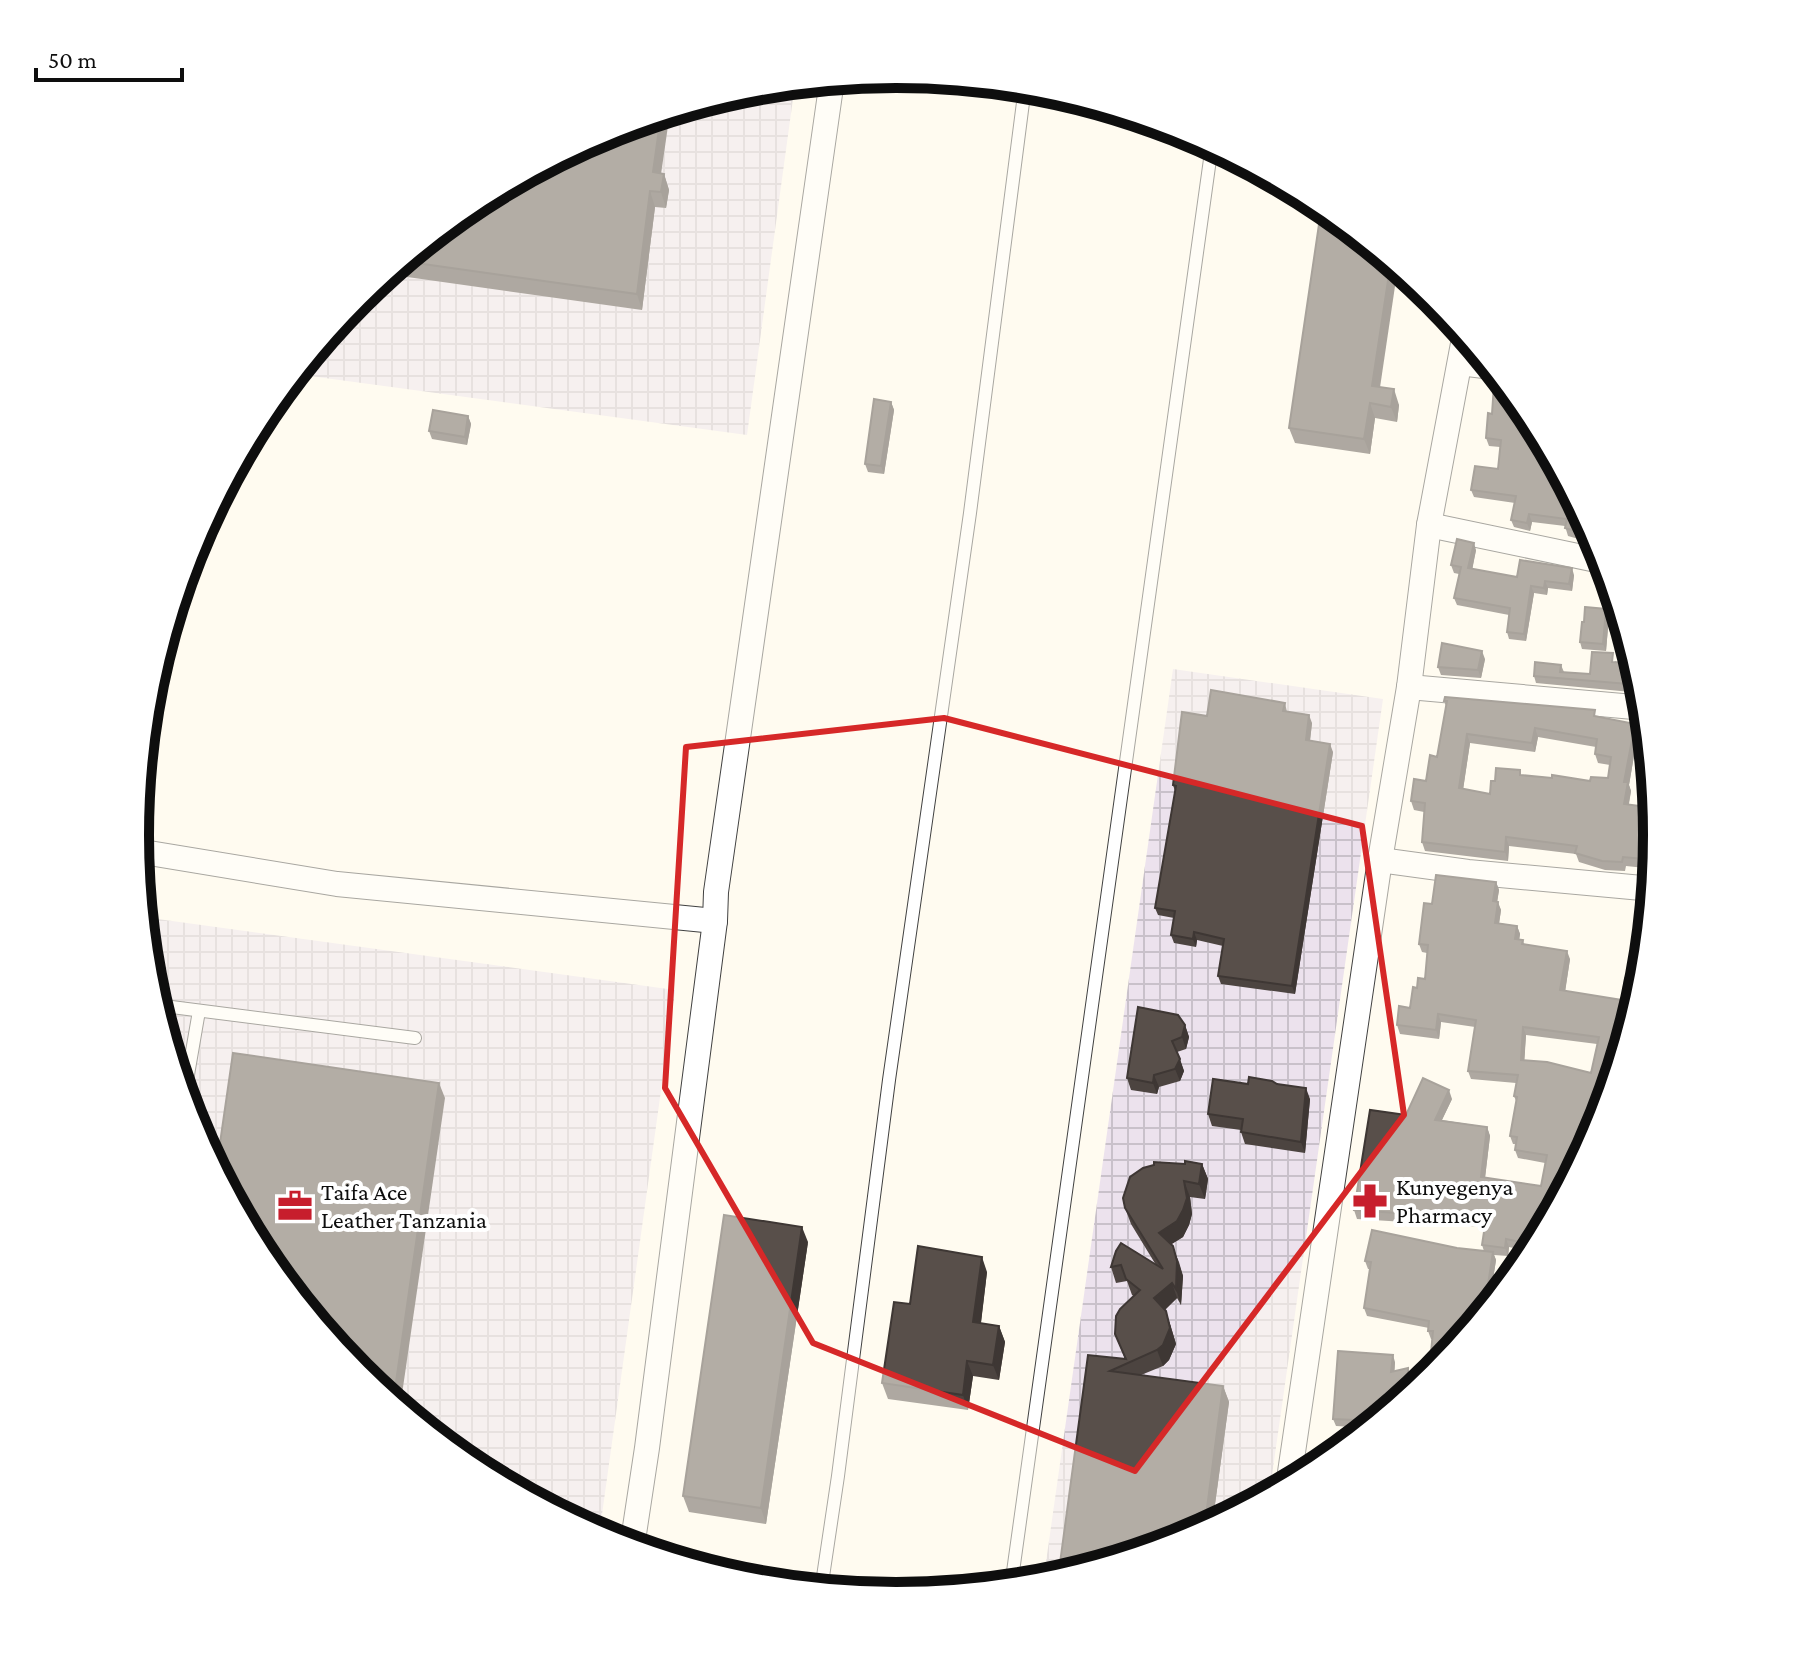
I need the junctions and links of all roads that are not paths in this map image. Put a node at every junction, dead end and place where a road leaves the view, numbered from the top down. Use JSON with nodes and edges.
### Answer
{"nodes":[{"id":1,"x":830,"y":91,"type":"edge"},
{"id":2,"x":1023,"y":99,"type":"edge"},
{"id":3,"x":1210,"y":157,"type":"edge"},
{"id":4,"x":1463,"y":347,"type":"edge"},
{"id":5,"x":1460,"y":363,"type":"junction"},
{"id":6,"x":1478,"y":365,"type":"edge"},
{"id":7,"x":1429,"y":525,"type":"junction"},
{"id":8,"x":1591,"y":559,"type":"edge"},
{"id":9,"x":1409,"y":687,"type":"junction"},
{"id":10,"x":1633,"y":707,"type":"edge"},
{"id":11,"x":150,"y":853,"type":"edge"},
{"id":12,"x":1380,"y":860,"type":"junction"},
{"id":13,"x":1642,"y":888,"type":"edge"},
{"id":14,"x":715,"y":921,"type":"junction"},
{"id":15,"x":169,"y":1007,"type":"edge"},
{"id":16,"x":199,"y":1011,"type":"junction"},
{"id":17,"x":415,"y":1038,"type":"dead end"},
{"id":18,"x":188,"y":1074,"type":"edge"},
{"id":19,"x":1290,"y":1470,"type":"edge"},
{"id":20,"x":634,"y":1535,"type":"edge"},
{"id":21,"x":1013,"y":1574,"type":"edge"},
{"id":22,"x":823,"y":1579,"type":"edge"}],
"edges":[{"from":1,"to":14,"type":"street"},
{"from":2,"to":22,"type":"lane"},
{"from":3,"to":21,"type":"lane"},
{"from":4,"to":5,"type":"street"},
{"from":5,"to":6,"type":"street"},
{"from":5,"to":7,"type":"street"},
{"from":7,"to":8,"type":"street"},
{"from":7,"to":9,"type":"street"},
{"from":9,"to":10,"type":"street"},
{"from":9,"to":12,"type":"street"},
{"from":11,"to":14,"type":"street"},
{"from":12,"to":13,"type":"street"},
{"from":12,"to":19,"type":"street"},
{"from":14,"to":20,"type":"street"},
{"from":15,"to":16,"type":"lane"},
{"from":16,"to":17,"type":"lane"},
{"from":16,"to":18,"type":"lane"}]}
